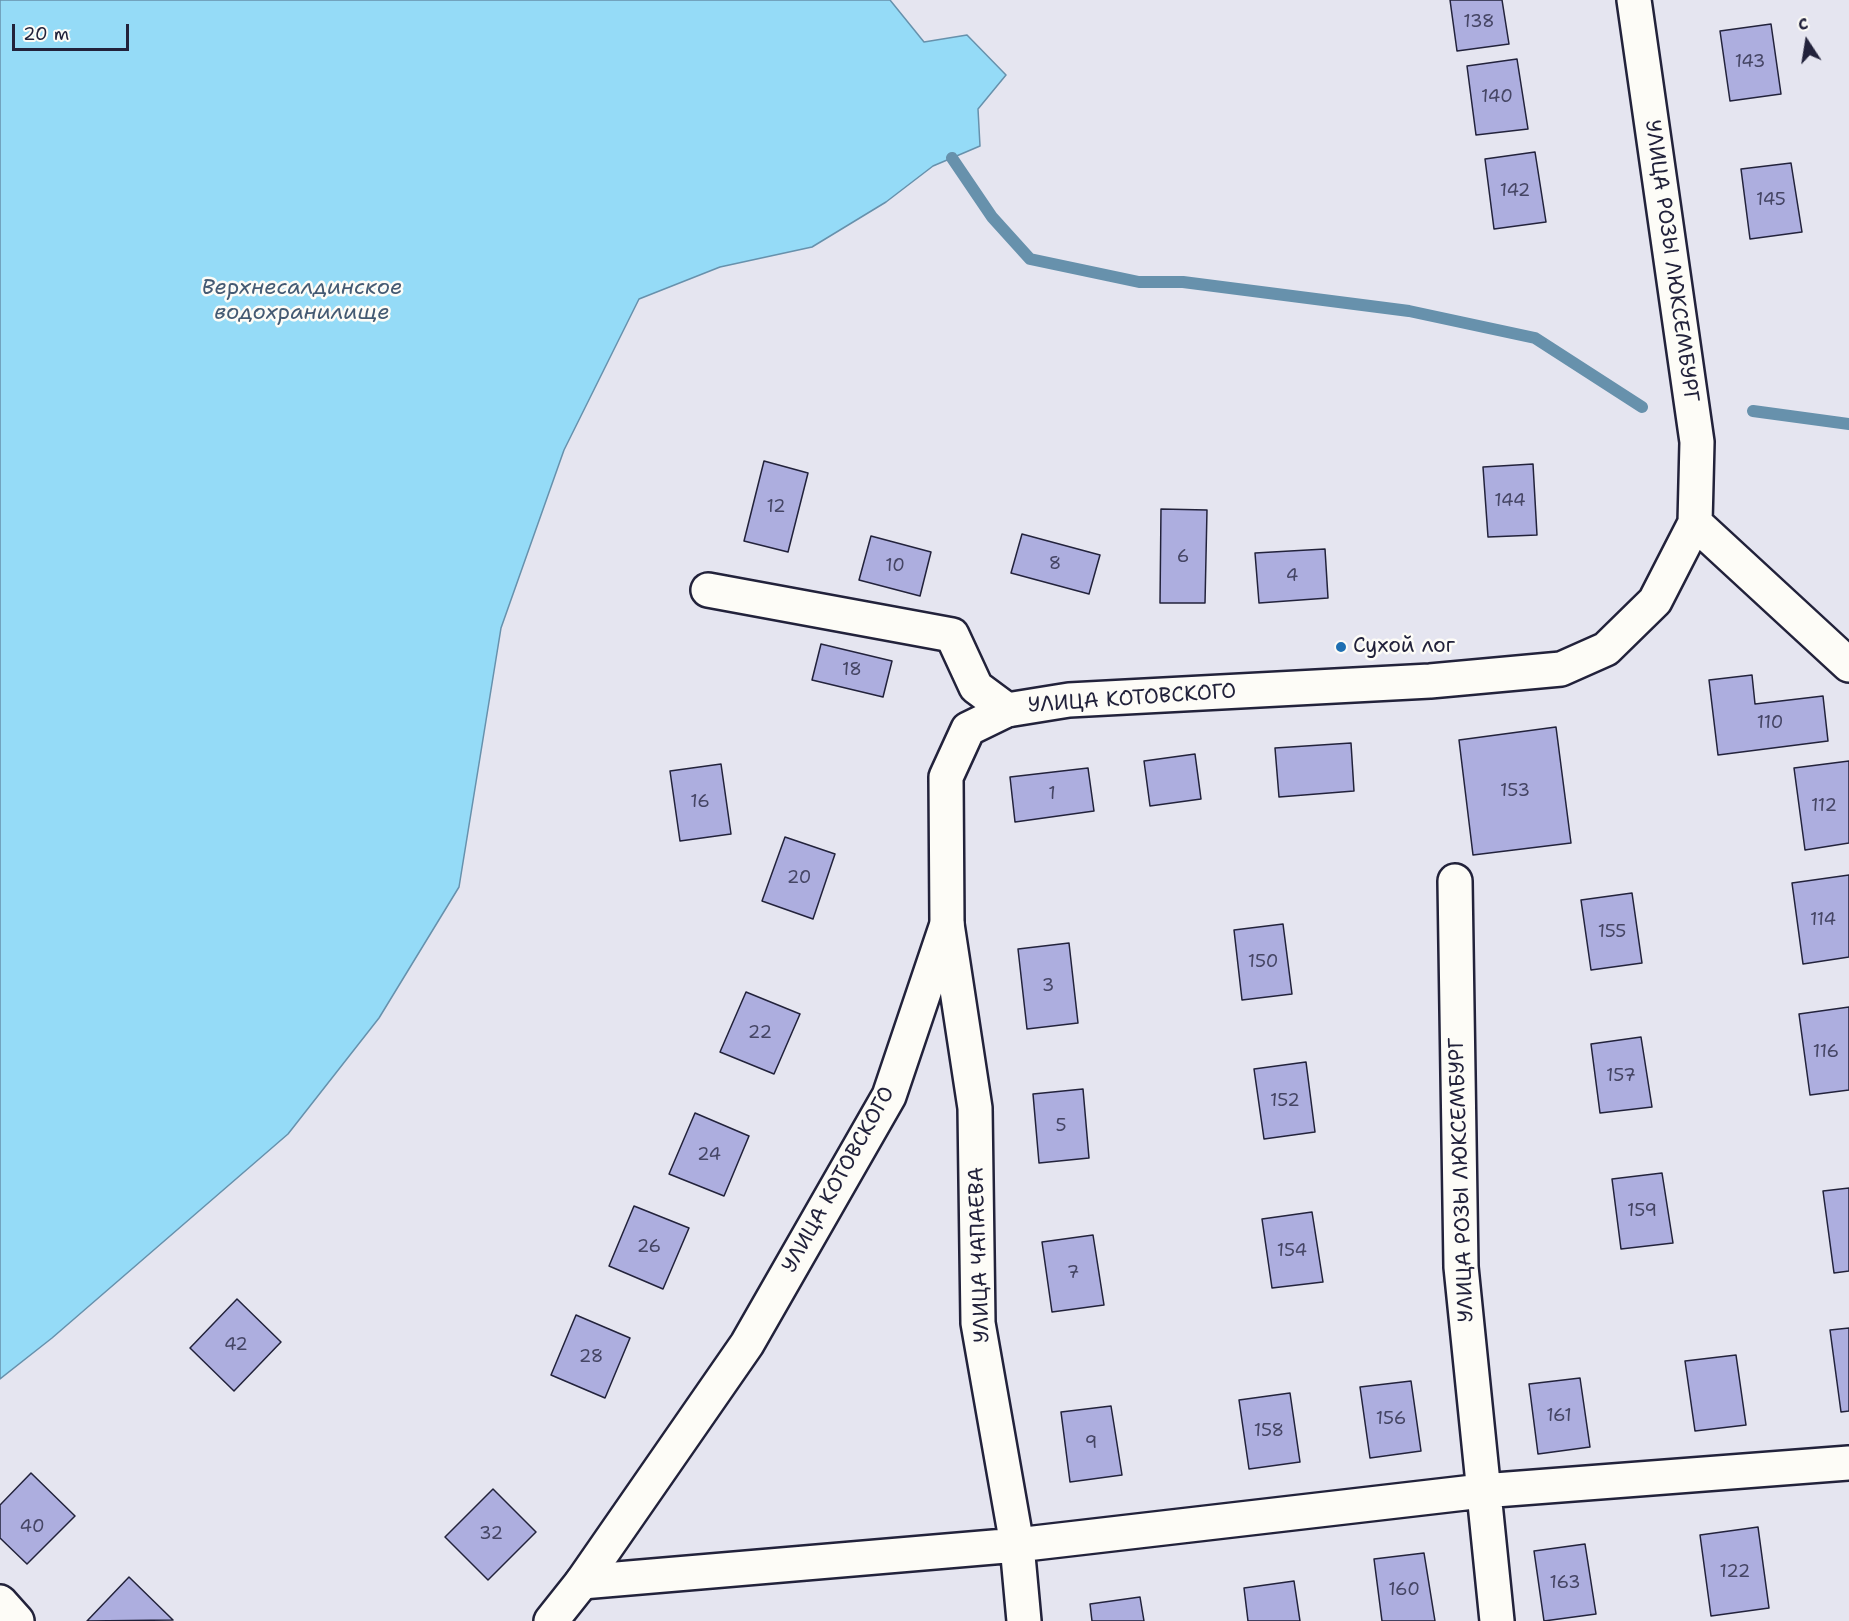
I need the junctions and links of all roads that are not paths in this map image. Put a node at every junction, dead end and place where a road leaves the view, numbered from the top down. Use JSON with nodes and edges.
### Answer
{"nodes":[{"id":1,"x":1634,"y":0,"type":"edge"},
{"id":2,"x":1695,"y":523,"type":"junction"},
{"id":3,"x":708,"y":590,"type":"dead end"},
{"id":4,"x":1849,"y":665,"type":"edge"},
{"id":5,"x":1007,"y":710,"type":"junction"},
{"id":6,"x":1455,"y":881,"type":"dead end"},
{"id":7,"x":946,"y":924,"type":"junction"},
{"id":8,"x":1849,"y":1462,"type":"edge"},
{"id":9,"x":1482,"y":1491,"type":"junction"},
{"id":10,"x":1017,"y":1545,"type":"junction"},
{"id":11,"x":582,"y":1582,"type":"junction"},
{"id":12,"x":0,"y":1602,"type":"edge"},
{"id":13,"x":17,"y":1621,"type":"edge"},
{"id":14,"x":551,"y":1621,"type":"edge"},
{"id":15,"x":1024,"y":1621,"type":"edge"},
{"id":16,"x":1497,"y":1621,"type":"edge"}],
"edges":[{"from":1,"to":2,"type":"street","name":"УЛИЦА РОЗЫ ЛЮКСЕМБУРГ"},
{"from":2,"to":4,"type":"street"},
{"from":2,"to":5,"type":"street","name":"УЛИЦА КОТОВСКОГО"},
{"from":3,"to":5,"type":"street"},
{"from":5,"to":7,"type":"street","name":"УЛИЦА КОТОВСКОГО"},
{"from":6,"to":9,"type":"street","name":"УЛИЦА РОЗЫ ЛЮКСЕМБУРГ"},
{"from":7,"to":10,"type":"street","name":"УЛИЦА ЧАПАЕВА"},
{"from":7,"to":11,"type":"street","name":"УЛИЦА КОТОВСКОГО"},
{"from":8,"to":9,"type":"street"},
{"from":9,"to":10,"type":"street"},
{"from":9,"to":16,"type":"street","name":"УЛИЦА РОЗЫ ЛЮКСЕМБУРГ"},
{"from":10,"to":11,"type":"street"},
{"from":10,"to":15,"type":"street","name":"УЛИЦА ЧАПАЕВА"},
{"from":11,"to":14,"type":"street","name":"УЛИЦА КОТОВСКОГО"},
{"from":12,"to":13,"type":"street"}]}
